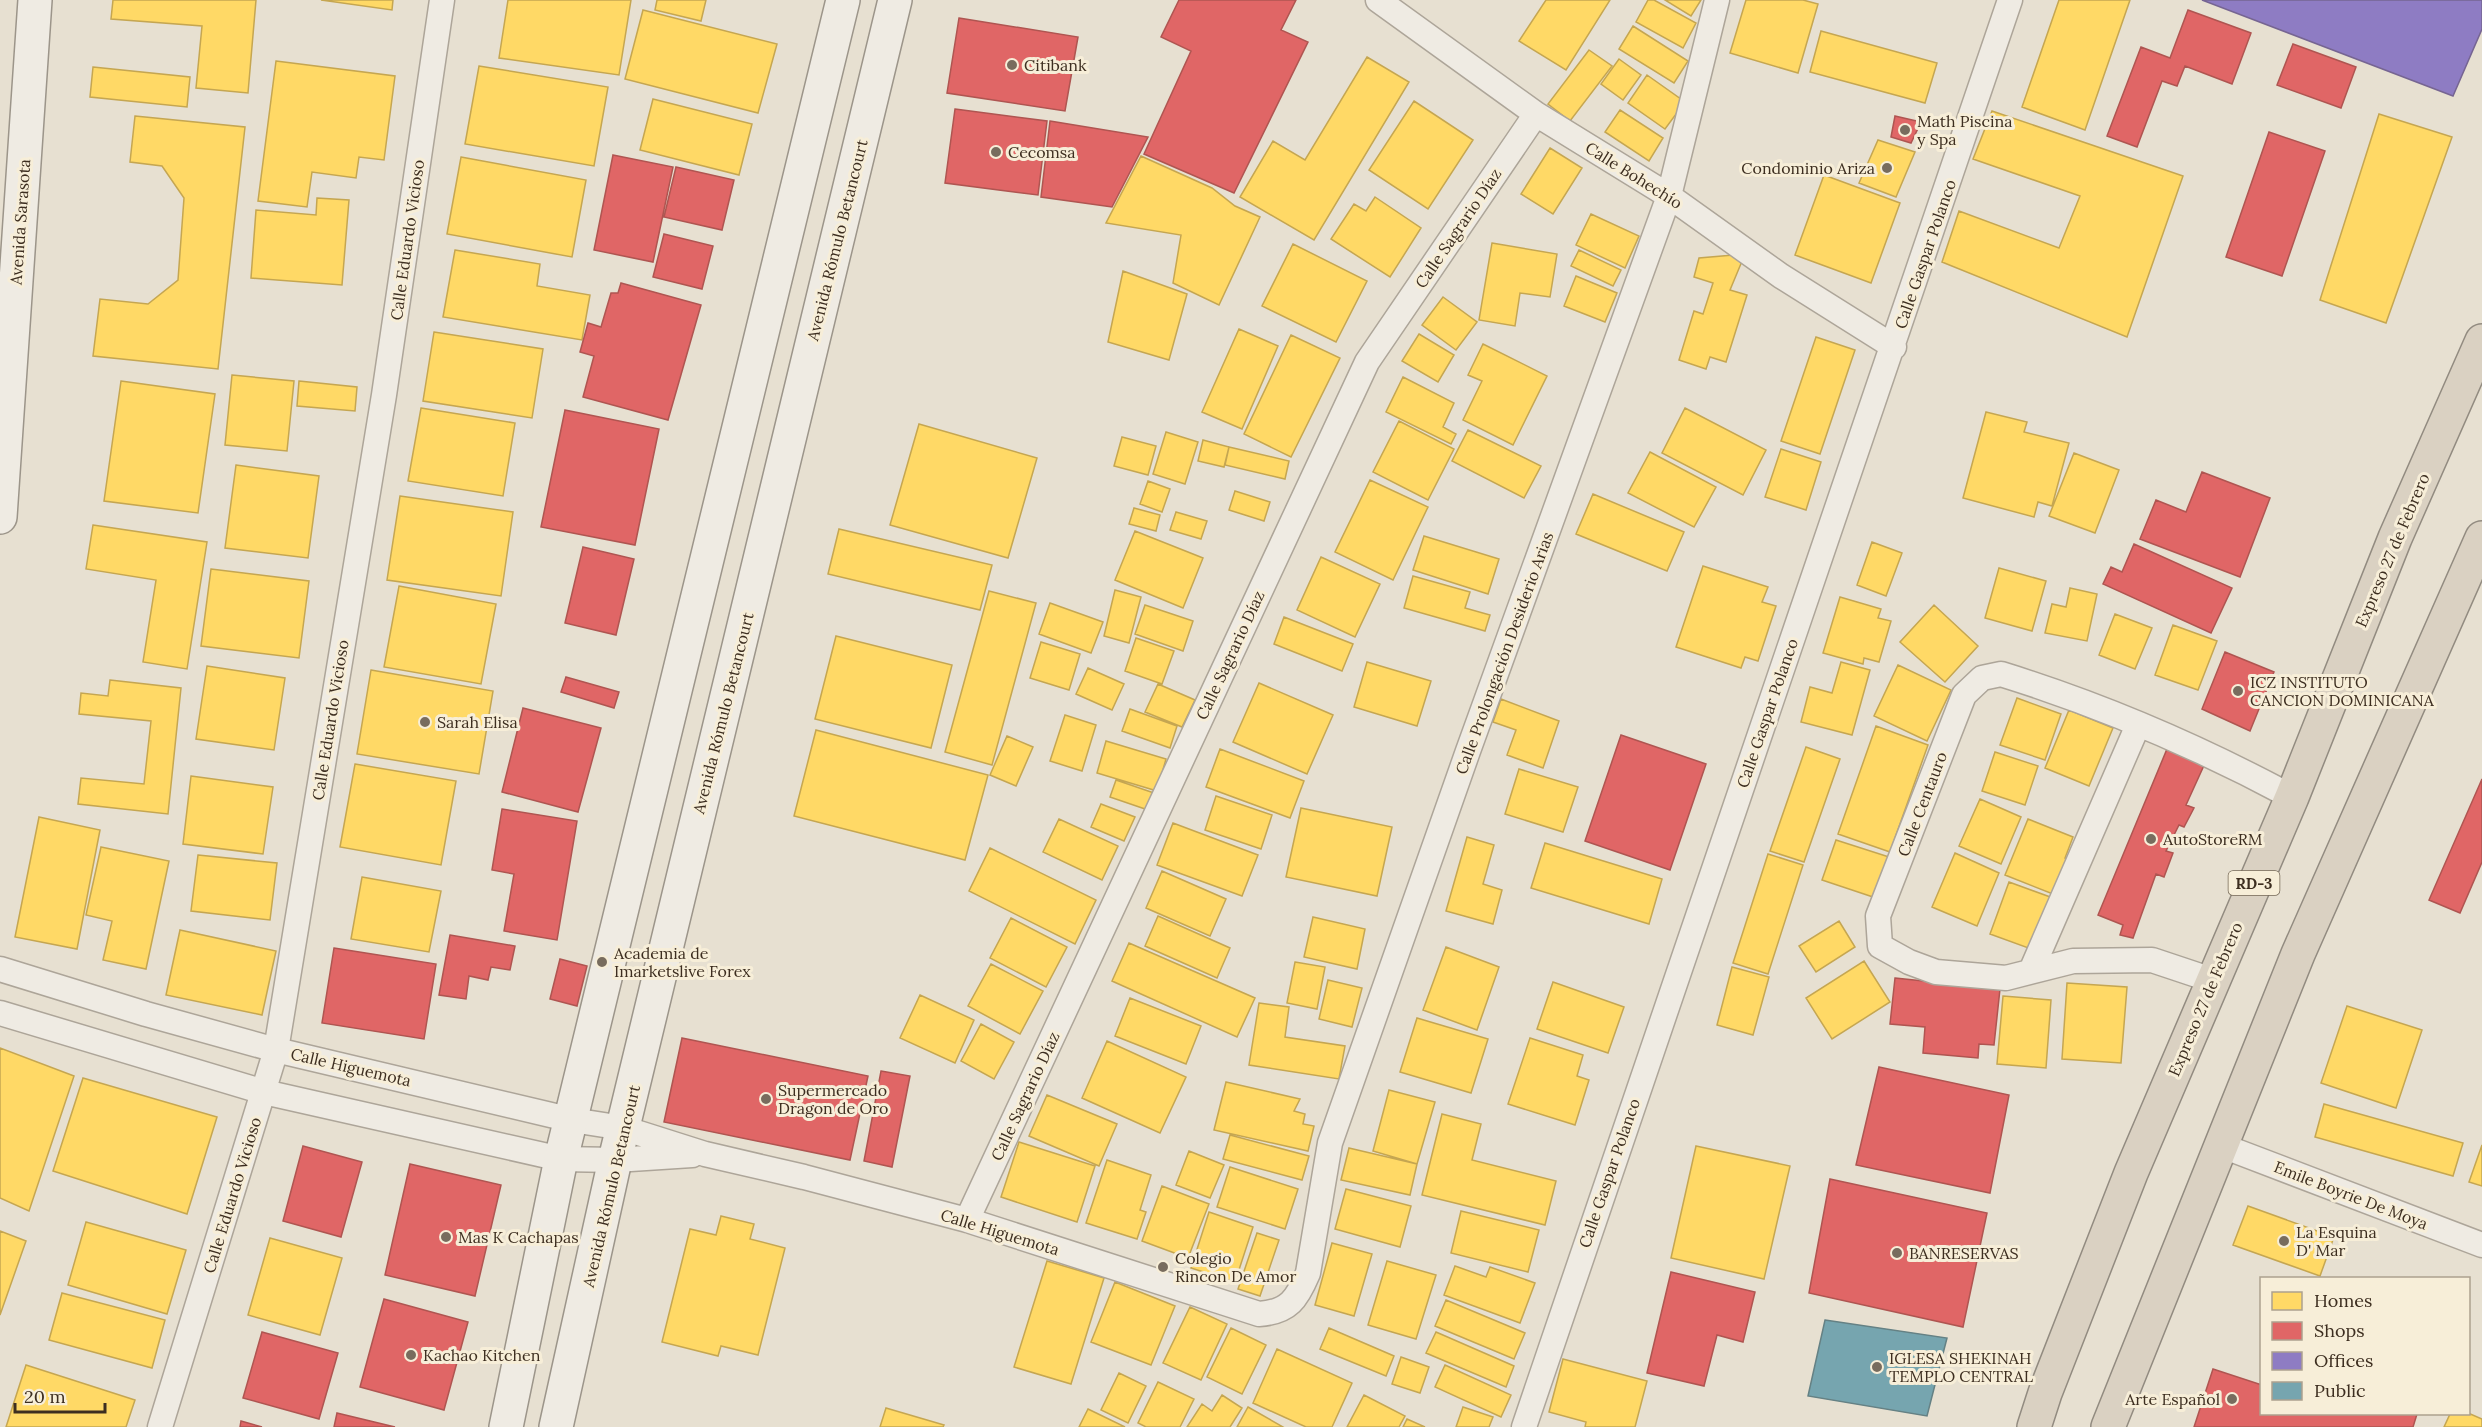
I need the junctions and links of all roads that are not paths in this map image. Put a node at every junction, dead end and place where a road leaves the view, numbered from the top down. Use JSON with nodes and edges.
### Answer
{"nodes":[{"id":1,"x":35,"y":0,"type":"edge"},
{"id":2,"x":442,"y":0,"type":"edge"},
{"id":3,"x":843,"y":0,"type":"edge"},
{"id":4,"x":894,"y":0,"type":"edge"},
{"id":5,"x":1378,"y":0,"type":"edge"},
{"id":6,"x":1717,"y":0,"type":"edge"},
{"id":7,"x":2010,"y":0,"type":"edge"},
{"id":8,"x":1536,"y":114,"type":"junction"},
{"id":9,"x":1669,"y":196,"type":"junction"},
{"id":10,"x":2482,"y":341,"type":"edge"},
{"id":11,"x":1894,"y":347,"type":"junction"},
{"id":12,"x":0,"y":517,"type":"edge"},
{"id":13,"x":2482,"y":538,"type":"edge"},
{"id":14,"x":2138,"y":724,"type":"junction"},
{"id":15,"x":2292,"y":797,"type":"junction"},
{"id":16,"x":0,"y":969,"type":"edge"},
{"id":17,"x":2031,"y":971,"type":"junction"},
{"id":18,"x":2212,"y":980,"type":"junction"},
{"id":19,"x":0,"y":1013,"type":"edge"},
{"id":20,"x":276,"y":1050,"type":"junction"},
{"id":21,"x":264,"y":1092,"type":"junction"},
{"id":22,"x":572,"y":1120,"type":"junction"},
{"id":23,"x":623,"y":1128,"type":"junction"},
{"id":24,"x":2220,"y":1145,"type":"junction"},
{"id":25,"x":705,"y":1154,"type":"junction"},
{"id":26,"x":561,"y":1159,"type":"junction"},
{"id":27,"x":615,"y":1160,"type":"junction"},
{"id":28,"x":967,"y":1220,"type":"junction"},
{"id":29,"x":2482,"y":1245,"type":"edge"},
{"id":30,"x":1290,"y":1304,"type":"joint"},
{"id":31,"x":160,"y":1427,"type":"edge"},
{"id":32,"x":507,"y":1427,"type":"edge"},
{"id":33,"x":556,"y":1427,"type":"edge"},
{"id":34,"x":1524,"y":1427,"type":"edge"},
{"id":35,"x":2034,"y":1427,"type":"edge"},
{"id":36,"x":2108,"y":1427,"type":"edge"}],
"edges":[{"from":1,"to":12,"type":"main road","name":"Avenida Sarasota"},
{"from":2,"to":20,"type":"street","name":"Calle Eduardo Vicioso"},
{"from":3,"to":22,"type":"main road"},
{"from":4,"to":23,"type":"main road","name":"Avenida Rómulo Betancourt"},
{"from":5,"to":8,"type":"street","name":"Calle Bohechío"},
{"from":6,"to":9,"type":"street","name":"Calle Prolongación Desiderio Arias"},
{"from":7,"to":11,"type":"street","name":"Calle Gaspar Polanco"},
{"from":8,"to":9,"type":"street","name":"Calle Bohechío"},
{"from":8,"to":28,"type":"street","name":"Calle Sagrario Díaz"},
{"from":9,"to":11,"type":"street","name":"Calle Bohechío"},
{"from":9,"to":30,"type":"street","name":"Calle Prolongación Desiderio Arias"},
{"from":10,"to":15,"type":"highway","name":"Expreso 27 de Febrero","number":"RD-3"},
{"from":11,"to":34,"type":"street","name":"Calle Gaspar Polanco"},
{"from":13,"to":24,"type":"highway"},
{"from":14,"to":15,"type":"street","name":"Calle Centauro"},
{"from":14,"to":17,"type":"street"},
{"from":14,"to":17,"type":"street","name":"Calle Centauro"},
{"from":15,"to":18,"type":"highway","name":"Expreso 27 de Febrero","number":"RD-3"},
{"from":16,"to":20,"type":"street","name":"Calle Higuemota"},
{"from":17,"to":18,"type":"street","name":"Calle Centauro"},
{"from":18,"to":35,"type":"highway","name":"Expreso 27 de Febrero","number":"RD-3"},
{"from":19,"to":21,"type":"street","name":"Calle Higuemota"},
{"from":20,"to":21,"type":"street","name":"Calle Eduardo Vicioso"},
{"from":20,"to":22,"type":"street","name":"Calle Higuemota"},
{"from":21,"to":26,"type":"street","name":"Calle Higuemota"},
{"from":21,"to":31,"type":"street","name":"Calle Eduardo Vicioso"},
{"from":22,"to":23,"type":"street","name":"Calle Higuemota"},
{"from":22,"to":26,"type":"main road"},
{"from":23,"to":25,"type":"street","name":"Calle Higuemota"},
{"from":23,"to":27,"type":"main road","name":"Avenida Rómulo Betancourt"},
{"from":24,"to":29,"type":"street","name":"Emile Boyrie De Moya"},
{"from":24,"to":36,"type":"highway"},
{"from":25,"to":27,"type":"street","name":"Calle Higuemota"},
{"from":25,"to":28,"type":"street","name":"Calle Higuemota"},
{"from":26,"to":27,"type":"street","name":"Calle Higuemota"},
{"from":26,"to":32,"type":"main road"},
{"from":27,"to":33,"type":"main road","name":"Avenida Rómulo Betancourt"},
{"from":28,"to":30,"type":"street","name":"Calle Higuemota"}]}
